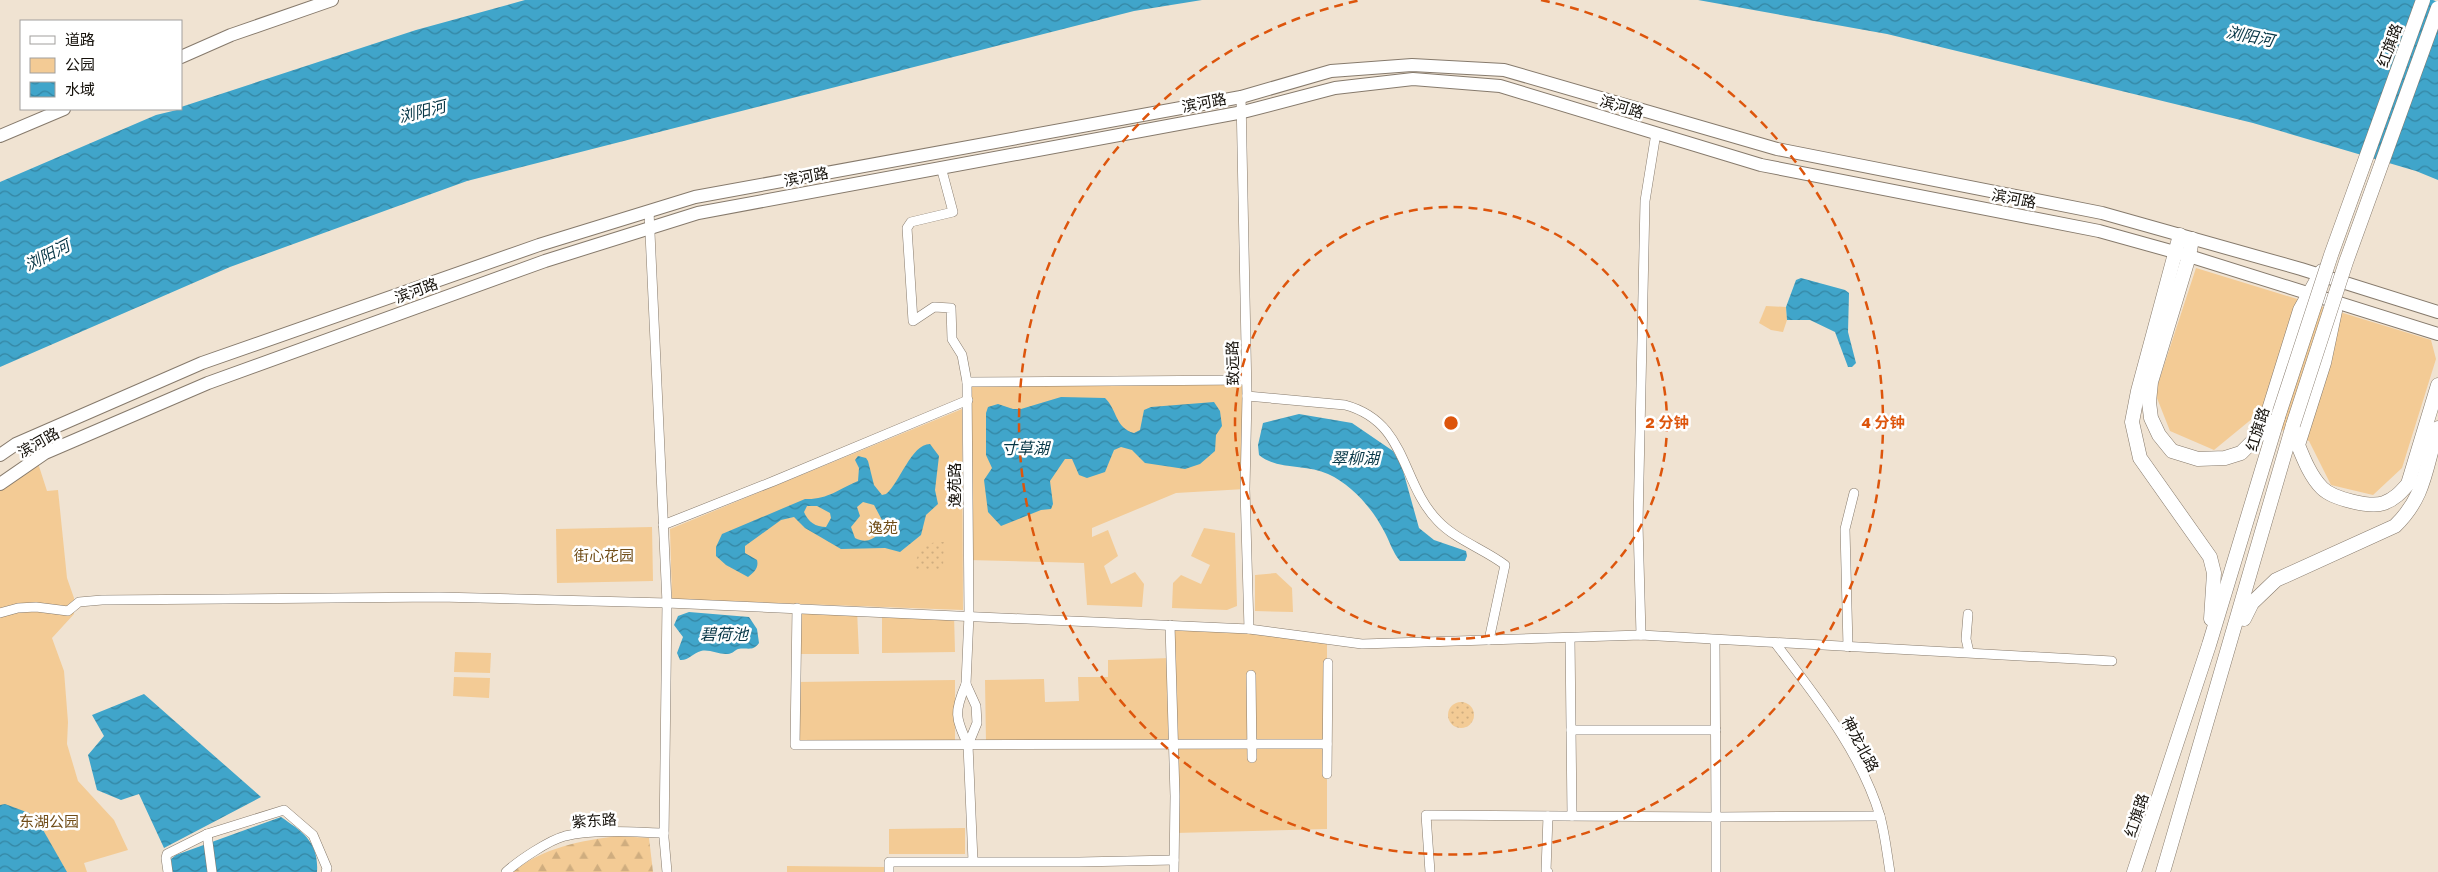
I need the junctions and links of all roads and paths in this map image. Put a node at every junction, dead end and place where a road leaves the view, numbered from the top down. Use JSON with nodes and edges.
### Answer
{"nodes":[{"id":1,"x":332,"y":0,"type":"edge"},
{"id":2,"x":2423,"y":0,"type":"edge"},
{"id":3,"x":2438,"y":8,"type":"edge"},
{"id":4,"x":182,"y":57,"type":"edge"},
{"id":5,"x":1241,"y":97,"type":"junction"},
{"id":6,"x":62,"y":110,"type":"edge"},
{"id":7,"x":1243,"y":112,"type":"junction"},
{"id":8,"x":1656,"y":133,"type":"junction"},
{"id":9,"x":0,"y":136,"type":"edge"},
{"id":10,"x":941,"y":167,"type":"junction"},
{"id":11,"x":649,"y":211,"type":"junction"},
{"id":12,"x":651,"y":227,"type":"junction"},
{"id":13,"x":2186,"y":237,"type":"junction"},
{"id":14,"x":2183,"y":254,"type":"junction"},
{"id":15,"x":2331,"y":255,"type":"junction"},
{"id":16,"x":2346,"y":262,"type":"junction"},
{"id":17,"x":2438,"y":312,"type":"edge"},
{"id":18,"x":2438,"y":334,"type":"edge"},
{"id":19,"x":1246,"y":380,"type":"junction"},
{"id":20,"x":967,"y":382,"type":"junction"},
{"id":21,"x":2438,"y":385,"type":"edge"},
{"id":22,"x":1247,"y":396,"type":"junction"},
{"id":23,"x":968,"y":400,"type":"junction"},
{"id":24,"x":2438,"y":428,"type":"edge"},
{"id":25,"x":0,"y":455,"type":"edge"},
{"id":26,"x":0,"y":484,"type":"edge"},
{"id":27,"x":1854,"y":493,"type":"dead end"},
{"id":28,"x":663,"y":525,"type":"junction"},
{"id":29,"x":667,"y":603,"type":"junction"},
{"id":30,"x":797,"y":608,"type":"junction"},
{"id":31,"x":0,"y":613,"type":"edge"},
{"id":32,"x":1968,"y":614,"type":"dead end"},
{"id":33,"x":969,"y":615,"type":"junction"},
{"id":34,"x":1170,"y":625,"type":"junction"},
{"id":35,"x":1249,"y":628,"type":"junction"},
{"id":36,"x":1641,"y":635,"type":"junction"},
{"id":37,"x":1570,"y":638,"type":"junction"},
{"id":38,"x":1489,"y":640,"type":"junction"},
{"id":39,"x":1715,"y":641,"type":"junction"},
{"id":40,"x":1776,"y":644,"type":"junction"},
{"id":41,"x":2209,"y":645,"type":"junction"},
{"id":42,"x":1848,"y":647,"type":"junction"},
{"id":43,"x":2229,"y":651,"type":"junction"},
{"id":44,"x":1969,"y":652,"type":"junction"},
{"id":45,"x":2112,"y":661,"type":"dead end"},
{"id":46,"x":1328,"y":663,"type":"dead end"},
{"id":47,"x":1251,"y":675,"type":"dead end"},
{"id":48,"x":966,"y":684,"type":"junction"},
{"id":49,"x":1571,"y":730,"type":"junction"},
{"id":50,"x":1716,"y":730,"type":"junction"},
{"id":51,"x":1252,"y":744,"type":"junction"},
{"id":52,"x":1327,"y":744,"type":"junction"},
{"id":53,"x":968,"y":745,"type":"junction"},
{"id":54,"x":1173,"y":745,"type":"junction"},
{"id":55,"x":1252,"y":758,"type":"dead end"},
{"id":56,"x":1327,"y":774,"type":"dead end"},
{"id":57,"x":1548,"y":816,"type":"junction"},
{"id":58,"x":1572,"y":816,"type":"junction"},
{"id":59,"x":1880,"y":816,"type":"junction"},
{"id":60,"x":1716,"y":817,"type":"junction"},
{"id":61,"x":664,"y":833,"type":"junction"},
{"id":62,"x":207,"y":837,"type":"junction"},
{"id":63,"x":1174,"y":860,"type":"junction"},
{"id":64,"x":973,"y":862,"type":"junction"},
{"id":65,"x":1080,"y":867,"type":"edge"},
{"id":66,"x":168,"y":872,"type":"edge"},
{"id":67,"x":212,"y":872,"type":"edge"},
{"id":68,"x":326,"y":872,"type":"edge"},
{"id":69,"x":506,"y":872,"type":"edge"},
{"id":70,"x":667,"y":872,"type":"edge"},
{"id":71,"x":889,"y":872,"type":"edge"},
{"id":72,"x":1174,"y":872,"type":"edge"},
{"id":73,"x":1430,"y":872,"type":"edge"},
{"id":74,"x":1548,"y":872,"type":"edge"},
{"id":75,"x":1716,"y":872,"type":"edge"},
{"id":76,"x":1890,"y":872,"type":"edge"},
{"id":77,"x":2134,"y":872,"type":"edge"},
{"id":78,"x":2163,"y":872,"type":"edge"}],
"edges":[{"from":1,"to":4,"type":"main road"},
{"from":2,"to":15,"type":"main road","name":"红旗路","bridge":true},
{"from":3,"to":16,"type":"main road","bridge":true},
{"from":5,"to":7,"type":"street","name":"致远路"},
{"from":5,"to":11,"type":"main road","name":"滨河路"},
{"from":5,"to":13,"type":"main road","name":"滨河路"},
{"from":6,"to":9,"type":"main road"},
{"from":7,"to":8,"type":"main road","name":"滨河路"},
{"from":7,"to":10,"type":"main road","name":"滨河路"},
{"from":7,"to":19,"type":"street","name":"致远路"},
{"from":8,"to":14,"type":"main road","name":"滨河路"},
{"from":8,"to":36,"type":"street"},
{"from":10,"to":12,"type":"main road","name":"滨河路"},
{"from":10,"to":20,"type":"street","name":"逸苑路"},
{"from":11,"to":12,"type":"street"},
{"from":11,"to":25,"type":"main road","name":"滨河路"},
{"from":12,"to":26,"type":"main road","name":"滨河路"},
{"from":12,"to":28,"type":"street"},
{"from":13,"to":14,"type":"main road"},
{"from":13,"to":17,"type":"main road","name":"滨河路"},
{"from":14,"to":15,"type":"main road"},
{"from":14,"to":18,"type":"main road","name":"滨河路"},
{"from":14,"to":41,"type":"main road"},
{"from":15,"to":41,"type":"main road","name":"红旗路","bridge":true},
{"from":16,"to":21,"type":"main road"},
{"from":16,"to":43,"type":"main road","bridge":true},
{"from":19,"to":20,"type":"street"},
{"from":19,"to":22,"type":"street","name":"致远路"},
{"from":20,"to":23,"type":"street","name":"逸苑路"},
{"from":22,"to":35,"type":"street","name":"致远路"},
{"from":22,"to":38,"type":"street"},
{"from":23,"to":28,"type":"street"},
{"from":23,"to":33,"type":"street","name":"逸苑路"},
{"from":24,"to":43,"type":"main road"},
{"from":27,"to":42,"type":"street"},
{"from":28,"to":29,"type":"street"},
{"from":29,"to":30,"type":"street"},
{"from":29,"to":31,"type":"street"},
{"from":29,"to":61,"type":"street"},
{"from":30,"to":33,"type":"street"},
{"from":30,"to":53,"type":"street"},
{"from":32,"to":44,"type":"street"},
{"from":33,"to":34,"type":"street"},
{"from":33,"to":48,"type":"street","name":"逸苑路"},
{"from":34,"to":35,"type":"street"},
{"from":34,"to":54,"type":"street"},
{"from":35,"to":38,"type":"street"},
{"from":36,"to":37,"type":"street"},
{"from":36,"to":39,"type":"street"},
{"from":37,"to":38,"type":"street"},
{"from":37,"to":49,"type":"street"},
{"from":39,"to":40,"type":"street"},
{"from":39,"to":50,"type":"street"},
{"from":40,"to":42,"type":"street"},
{"from":40,"to":59,"type":"street","name":"神龙北路"},
{"from":41,"to":77,"type":"main road","name":"红旗路"},
{"from":42,"to":44,"type":"street"},
{"from":43,"to":78,"type":"main road"},
{"from":44,"to":45,"type":"street"},
{"from":46,"to":52,"type":"street"},
{"from":47,"to":51,"type":"street"},
{"from":48,"to":53,"type":"street","name":"逸苑路"},
{"from":48,"to":53,"type":"street"},
{"from":49,"to":50,"type":"street"},
{"from":49,"to":58,"type":"street"},
{"from":50,"to":60,"type":"street"},
{"from":51,"to":52,"type":"street"},
{"from":51,"to":54,"type":"street"},
{"from":51,"to":55,"type":"street"},
{"from":52,"to":56,"type":"street"},
{"from":53,"to":54,"type":"street"},
{"from":53,"to":64,"type":"street","name":"逸苑路"},
{"from":54,"to":63,"type":"street"},
{"from":57,"to":58,"type":"street"},
{"from":57,"to":73,"type":"street"},
{"from":57,"to":74,"type":"street"},
{"from":58,"to":60,"type":"street"},
{"from":59,"to":60,"type":"street"},
{"from":59,"to":76,"type":"street","name":"神龙北路"},
{"from":60,"to":75,"type":"street"},
{"from":61,"to":69,"type":"street","name":"紫东路"},
{"from":61,"to":70,"type":"street"},
{"from":62,"to":66,"type":"street"},
{"from":62,"to":67,"type":"street"},
{"from":62,"to":68,"type":"street"},
{"from":63,"to":65,"type":"street"},
{"from":63,"to":72,"type":"street"},
{"from":64,"to":65,"type":"street"},
{"from":64,"to":71,"type":"street"}]}
